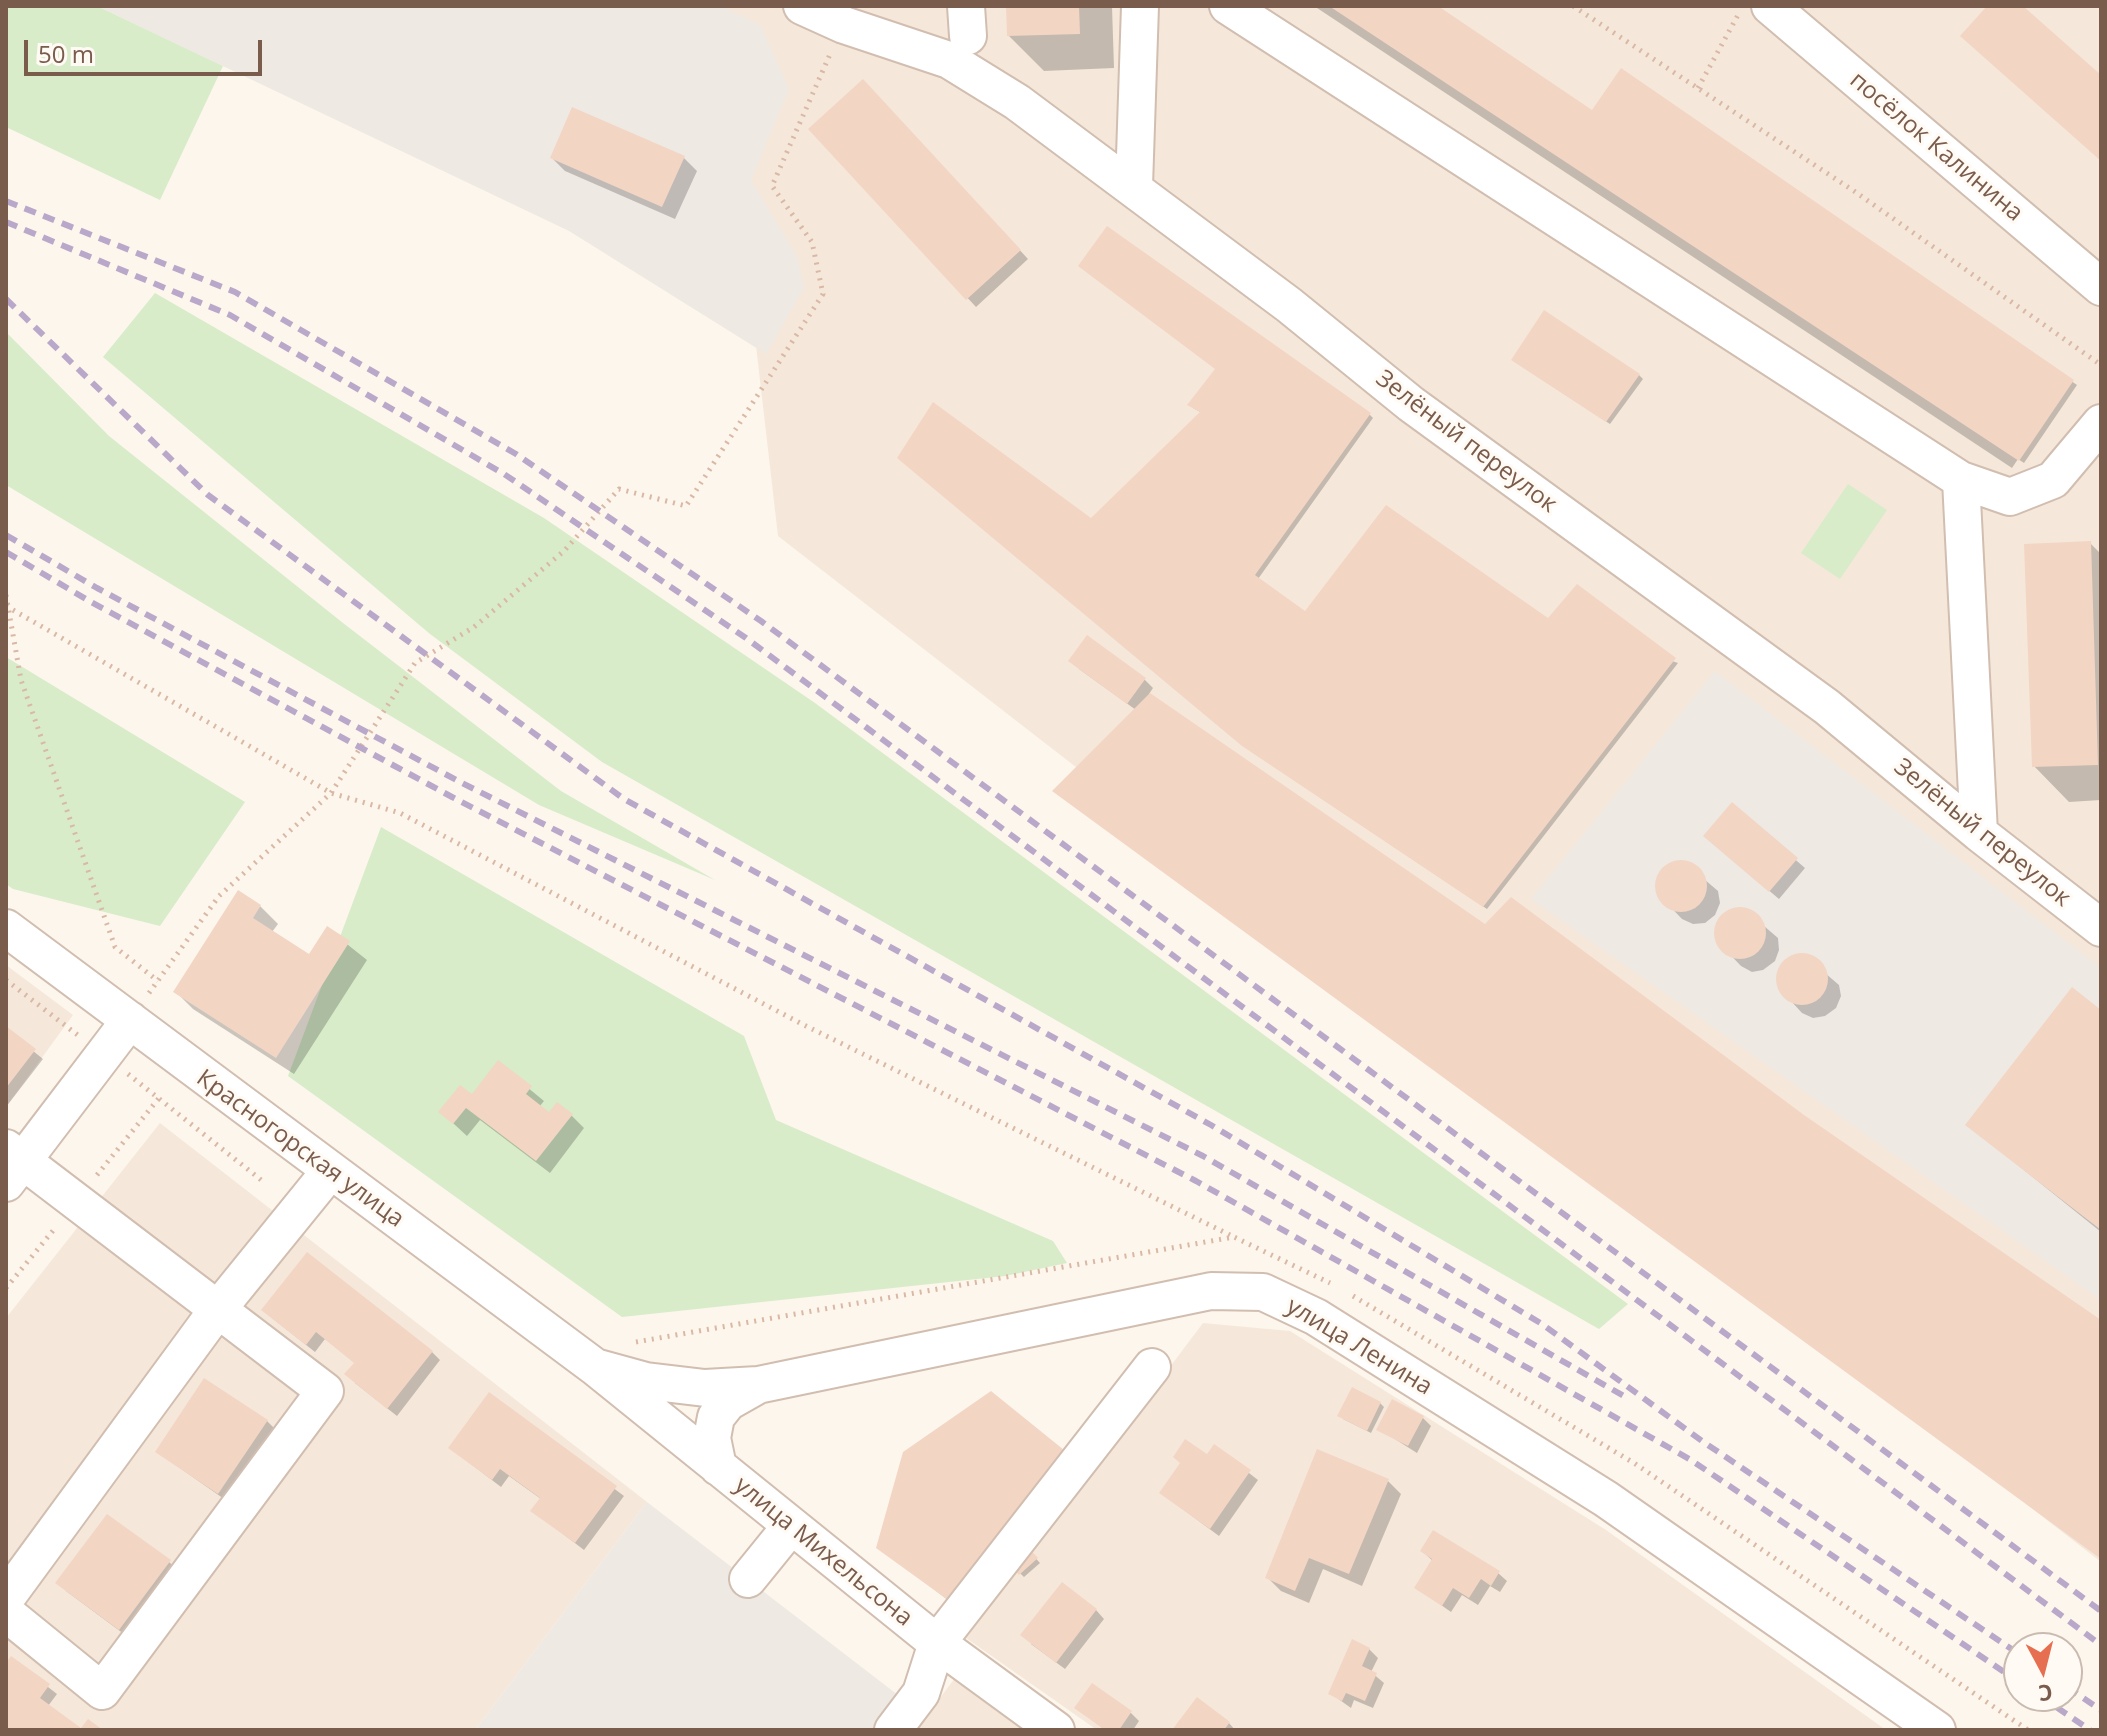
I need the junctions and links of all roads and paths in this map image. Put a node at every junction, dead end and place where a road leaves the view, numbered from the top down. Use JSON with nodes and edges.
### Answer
{"nodes":[{"id":1,"x":802,"y":6,"type":"edge"},
{"id":2,"x":1140,"y":6,"type":"edge"},
{"id":3,"x":1228,"y":6,"type":"edge"},
{"id":4,"x":1573,"y":6,"type":"edge"},
{"id":5,"x":1743,"y":6,"type":"edge"},
{"id":6,"x":1770,"y":6,"type":"edge"},
{"id":7,"x":844,"y":25,"type":"junction"},
{"id":8,"x":1698,"y":88,"type":"junction"},
{"id":9,"x":1134,"y":186,"type":"junction"},
{"id":10,"x":2101,"y":287,"type":"edge"},
{"id":11,"x":2101,"y":365,"type":"edge"},
{"id":12,"x":2101,"y":423,"type":"edge"},
{"id":13,"x":1961,"y":480,"type":"junction"},
{"id":14,"x":6,"y":595,"type":"edge"},
{"id":15,"x":6,"y":607,"type":"edge"},
{"id":16,"x":331,"y":793,"type":"junction"},
{"id":17,"x":1979,"y":833,"type":"junction"},
{"id":18,"x":6,"y":928,"type":"edge"},
{"id":19,"x":2101,"y":928,"type":"edge"},
{"id":20,"x":158,"y":981,"type":"junction"},
{"id":21,"x":135,"y":1013,"type":"junction"},
{"id":22,"x":159,"y":1098,"type":"dead end"},
{"id":23,"x":11,"y":1164,"type":"edge"},
{"id":24,"x":330,"y":1171,"type":"junction"},
{"id":25,"x":265,"y":1183,"type":"dead end"},
{"id":26,"x":1234,"y":1237,"type":"junction"},
{"id":27,"x":1333,"y":1285,"type":"dead end"},
{"id":28,"x":1347,"y":1293,"type":"dead end"},
{"id":29,"x":218,"y":1309,"type":"junction"},
{"id":30,"x":629,"y":1343,"type":"dead end"},
{"id":31,"x":595,"y":1367,"type":"junction"},
{"id":32,"x":1152,"y":1367,"type":"dead end"},
{"id":33,"x":758,"y":1385,"type":"junction"},
{"id":34,"x":718,"y":1467,"type":"junction"},
{"id":35,"x":791,"y":1526,"type":"junction"},
{"id":36,"x":748,"y":1579,"type":"dead end"},
{"id":37,"x":6,"y":1598,"type":"edge"},
{"id":38,"x":6,"y":1613,"type":"edge"},
{"id":39,"x":937,"y":1643,"type":"junction"},
{"id":40,"x":893,"y":1730,"type":"edge"},
{"id":41,"x":1056,"y":1730,"type":"edge"},
{"id":42,"x":1937,"y":1730,"type":"edge"},
{"id":43,"x":2028,"y":1730,"type":"edge"}],
"edges":[{"from":1,"to":7,"type":"street","name":"Зелёный переулок"},
{"from":2,"to":9,"type":"street"},
{"from":3,"to":13,"type":"street"},
{"from":4,"to":8,"type":"path"},
{"from":5,"to":8,"type":"path"},
{"from":6,"to":10,"type":"street","name":"посёлок Калинина"},
{"from":7,"to":9,"type":"street","name":"Зелёный переулок"},
{"from":7,"to":16,"type":"path"},
{"from":8,"to":11,"type":"path"},
{"from":9,"to":17,"type":"street","name":"Зелёный переулок"},
{"from":12,"to":13,"type":"street"},
{"from":13,"to":17,"type":"street"},
{"from":14,"to":15,"type":"path"},
{"from":15,"to":16,"type":"path"},
{"from":15,"to":20,"type":"path"},
{"from":16,"to":20,"type":"path"},
{"from":16,"to":26,"type":"path"},
{"from":17,"to":19,"type":"street","name":"Зелёный переулок"},
{"from":18,"to":21,"type":"street","name":"Красногорская улица"},
{"from":20,"to":21,"type":"path"},
{"from":21,"to":23,"type":"street"},
{"from":21,"to":24,"type":"street","name":"Красногорская улица"},
{"from":22,"to":25,"type":"path"},
{"from":23,"to":29,"type":"street"},
{"from":24,"to":29,"type":"street"},
{"from":24,"to":31,"type":"street","name":"Красногорская улица"},
{"from":26,"to":27,"type":"path"},
{"from":26,"to":30,"type":"path"},
{"from":28,"to":43,"type":"path"},
{"from":29,"to":37,"type":"street"},
{"from":29,"to":38,"type":"street"},
{"from":31,"to":33,"type":"street","name":"улица Ленина"},
{"from":31,"to":34,"type":"street","name":"улица Михельсона"},
{"from":32,"to":39,"type":"street"},
{"from":33,"to":34,"type":"street"},
{"from":33,"to":42,"type":"street","name":"улица Ленина"},
{"from":34,"to":35,"type":"street","name":"улица Михельсона"},
{"from":35,"to":36,"type":"street"},
{"from":35,"to":39,"type":"street","name":"улица Михельсона"},
{"from":39,"to":40,"type":"street"},
{"from":39,"to":41,"type":"street","name":"улица Михельсона"}]}
